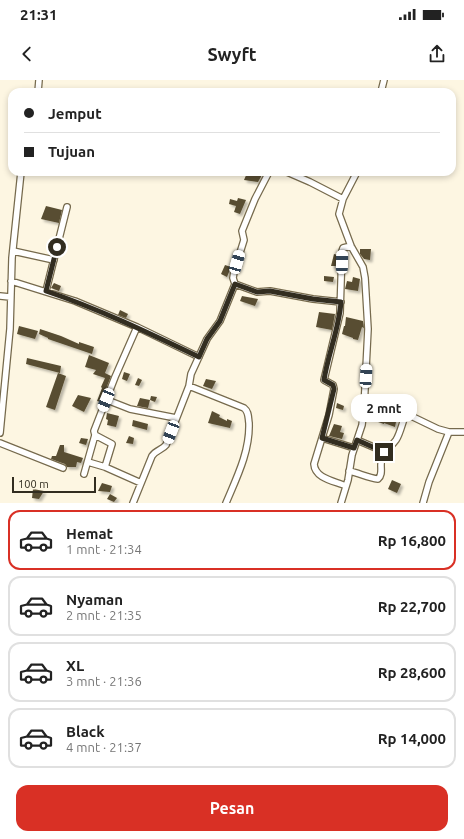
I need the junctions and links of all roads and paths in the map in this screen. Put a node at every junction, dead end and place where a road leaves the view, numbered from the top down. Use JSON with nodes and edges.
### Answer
{"nodes":[{"id":1,"x":21,"y":176,"type":"edge"},
{"id":2,"x":267,"y":176,"type":"edge"},
{"id":3,"x":297,"y":176,"type":"edge"},
{"id":4,"x":355,"y":176,"type":"edge"},
{"id":5,"x":343,"y":199,"type":"junction"},
{"id":6,"x":67,"y":207,"type":"dead end"},
{"id":7,"x":351,"y":246,"type":"junction"},
{"id":8,"x":13,"y":251,"type":"junction"},
{"id":9,"x":54,"y":260,"type":"junction"},
{"id":10,"x":11,"y":281,"type":"junction"},
{"id":11,"x":235,"y":284,"type":"junction"},
{"id":12,"x":46,"y":291,"type":"junction"},
{"id":13,"x":0,"y":296,"type":"edge"},
{"id":14,"x":10,"y":296,"type":"junction"},
{"id":15,"x":341,"y":302,"type":"junction"},
{"id":16,"x":137,"y":327,"type":"junction"},
{"id":17,"x":199,"y":357,"type":"junction"},
{"id":18,"x":189,"y":386,"type":"junction"},
{"id":19,"x":106,"y":400,"type":"junction"},
{"id":20,"x":176,"y":418,"type":"junction"},
{"id":21,"x":450,"y":432,"type":"junction"},
{"id":22,"x":464,"y":432,"type":"edge"},
{"id":23,"x":0,"y":433,"type":"edge"},
{"id":24,"x":95,"y":435,"type":"junction"},
{"id":25,"x":322,"y":438,"type":"junction"},
{"id":26,"x":357,"y":440,"type":"junction"},
{"id":27,"x":0,"y":443,"type":"edge"},
{"id":28,"x":354,"y":448,"type":"junction"},
{"id":29,"x":384,"y":452,"type":"junction"},
{"id":30,"x":88,"y":462,"type":"junction"},
{"id":31,"x":105,"y":467,"type":"junction"},
{"id":32,"x":63,"y":468,"type":"dead end"},
{"id":33,"x":349,"y":471,"type":"junction"},
{"id":34,"x":84,"y":474,"type":"dead end"},
{"id":35,"x":141,"y":483,"type":"junction"},
{"id":36,"x":346,"y":486,"type":"junction"},
{"id":37,"x":133,"y":503,"type":"edge"},
{"id":38,"x":226,"y":503,"type":"edge"},
{"id":39,"x":341,"y":503,"type":"edge"},
{"id":40,"x":423,"y":503,"type":"edge"}],
"edges":[{"from":1,"to":8,"type":"street"},
{"from":2,"to":11,"type":"street"},
{"from":3,"to":5,"type":"street"},
{"from":4,"to":5,"type":"street"},
{"from":5,"to":7,"type":"street"},
{"from":6,"to":9,"type":"street"},
{"from":7,"to":15,"type":"street"},
{"from":7,"to":26,"type":"street"},
{"from":8,"to":9,"type":"street"},
{"from":8,"to":10,"type":"street"},
{"from":9,"to":12,"type":"street"},
{"from":10,"to":12,"type":"street"},
{"from":10,"to":14,"type":"street"},
{"from":11,"to":15,"type":"street"},
{"from":11,"to":17,"type":"street"},
{"from":12,"to":16,"type":"street"},
{"from":13,"to":14,"type":"street"},
{"from":14,"to":23,"type":"street"},
{"from":15,"to":25,"type":"street"},
{"from":16,"to":17,"type":"street"},
{"from":16,"to":19,"type":"street"},
{"from":17,"to":18,"type":"street"},
{"from":18,"to":20,"type":"street"},
{"from":18,"to":38,"type":"street"},
{"from":19,"to":20,"type":"street"},
{"from":19,"to":24,"type":"street"},
{"from":20,"to":35,"type":"street"},
{"from":21,"to":22,"type":"street"},
{"from":21,"to":29,"type":"street"},
{"from":21,"to":40,"type":"street"},
{"from":24,"to":30,"type":"street"},
{"from":24,"to":31,"type":"street"},
{"from":25,"to":28,"type":"street"},
{"from":25,"to":36,"type":"street"},
{"from":26,"to":28,"type":"street"},
{"from":26,"to":29,"type":"street"},
{"from":27,"to":32,"type":"street"},
{"from":28,"to":33,"type":"street"},
{"from":29,"to":33,"type":"street"},
{"from":30,"to":31,"type":"street"},
{"from":30,"to":34,"type":"street"},
{"from":31,"to":35,"type":"street"},
{"from":33,"to":36,"type":"street"},
{"from":35,"to":37,"type":"street"},
{"from":36,"to":39,"type":"street"}]}
